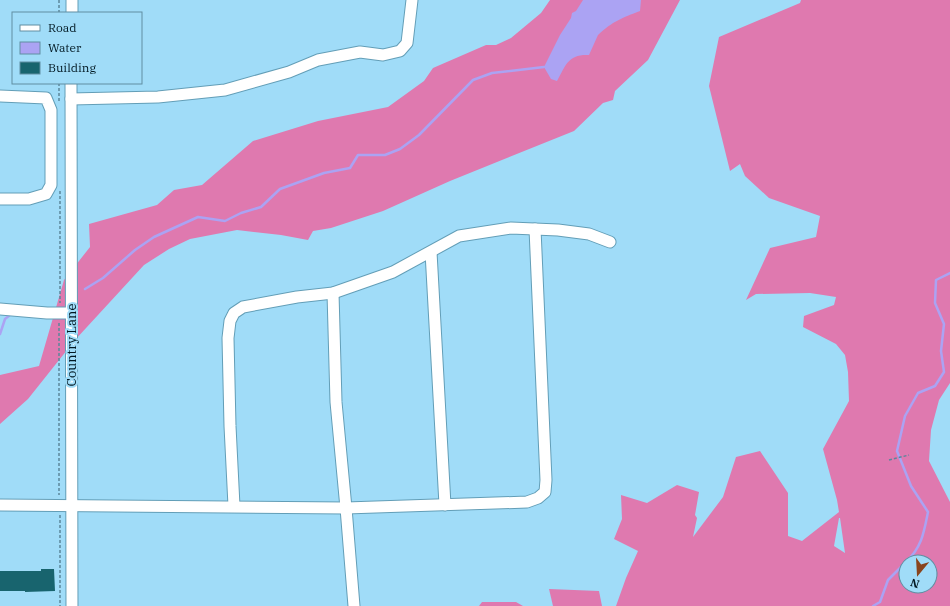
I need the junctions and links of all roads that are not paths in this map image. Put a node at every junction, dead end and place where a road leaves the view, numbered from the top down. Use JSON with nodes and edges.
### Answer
{"nodes":[{"id":1,"x":72,"y":0,"type":"edge"},
{"id":2,"x":412,"y":0,"type":"edge"},
{"id":3,"x":72,"y":12,"type":"edge"},
{"id":4,"x":71,"y":84,"type":"edge"},
{"id":5,"x":0,"y":96,"type":"edge"},
{"id":6,"x":71,"y":99,"type":"junction"},
{"id":7,"x":0,"y":199,"type":"edge"},
{"id":8,"x":535,"y":229,"type":"junction"},
{"id":9,"x":610,"y":242,"type":"dead end"},
{"id":10,"x":431,"y":252,"type":"junction"},
{"id":11,"x":333,"y":293,"type":"junction"},
{"id":12,"x":0,"y":309,"type":"edge"},
{"id":13,"x":71,"y":313,"type":"junction"},
{"id":14,"x":72,"y":504,"type":"junction"},
{"id":15,"x":0,"y":505,"type":"edge"},
{"id":16,"x":445,"y":505,"type":"junction"},
{"id":17,"x":234,"y":506,"type":"junction"},
{"id":18,"x":346,"y":508,"type":"junction"},
{"id":19,"x":72,"y":606,"type":"edge"},
{"id":20,"x":354,"y":606,"type":"edge"}],
"edges":[{"from":1,"to":3,"type":"street"},
{"from":2,"to":6,"type":"street"},
{"from":4,"to":6,"type":"street","name":"Country Lane"},
{"from":5,"to":7,"type":"street"},
{"from":6,"to":13,"type":"street","name":"Country Lane"},
{"from":8,"to":9,"type":"street"},
{"from":8,"to":10,"type":"street"},
{"from":8,"to":16,"type":"street"},
{"from":10,"to":11,"type":"street"},
{"from":10,"to":16,"type":"street"},
{"from":11,"to":17,"type":"street"},
{"from":11,"to":18,"type":"street"},
{"from":12,"to":13,"type":"street"},
{"from":13,"to":14,"type":"street","name":"Country Lane"},
{"from":14,"to":15,"type":"street"},
{"from":14,"to":17,"type":"street"},
{"from":14,"to":19,"type":"street","name":"Country Lane"},
{"from":16,"to":18,"type":"street"},
{"from":17,"to":18,"type":"street"},
{"from":18,"to":20,"type":"street"}]}
